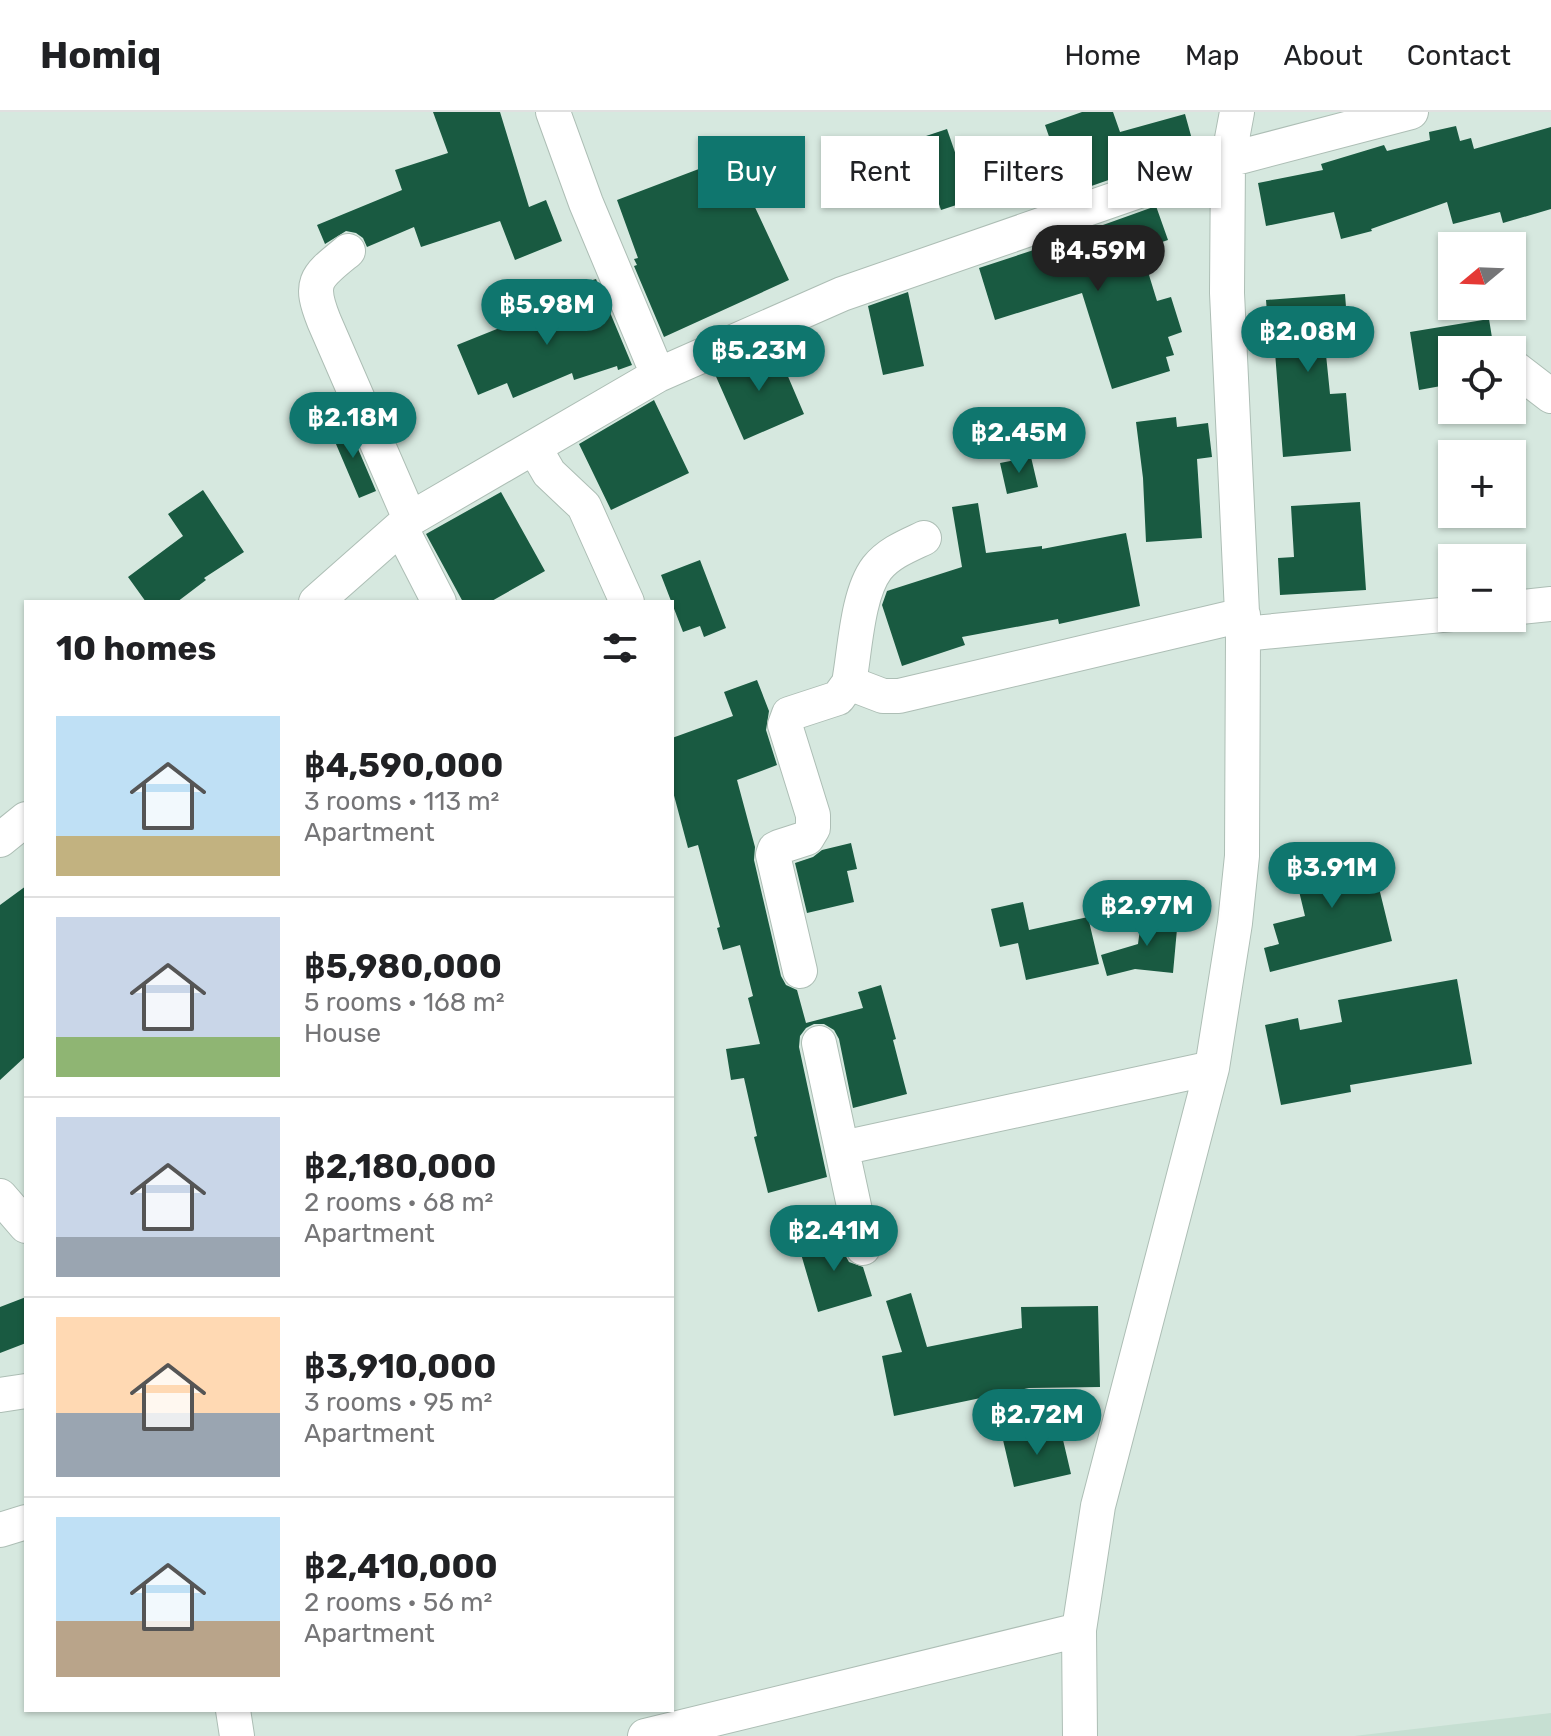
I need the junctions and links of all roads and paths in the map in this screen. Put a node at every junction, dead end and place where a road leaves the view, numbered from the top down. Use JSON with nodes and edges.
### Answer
{"nodes":[{"id":1,"x":553,"y":112,"type":"edge"},
{"id":2,"x":1237,"y":112,"type":"edge"},
{"id":3,"x":1411,"y":112,"type":"edge"},
{"id":4,"x":1228,"y":160,"type":"junction"},
{"id":5,"x":348,"y":251,"type":"dead end"},
{"id":6,"x":658,"y":375,"type":"junction"},
{"id":7,"x":1526,"y":377,"type":"edge"},
{"id":8,"x":1551,"y":396,"type":"edge"},
{"id":9,"x":534,"y":447,"type":"junction"},
{"id":10,"x":406,"y":524,"type":"junction"},
{"id":11,"x":924,"y":538,"type":"dead end"},
{"id":12,"x":318,"y":600,"type":"edge"},
{"id":13,"x":438,"y":600,"type":"edge"},
{"id":14,"x":626,"y":600,"type":"edge"},
{"id":15,"x":1551,"y":604,"type":"edge"},
{"id":16,"x":1526,"y":607,"type":"edge"},
{"id":17,"x":1438,"y":615,"type":"edge"},
{"id":18,"x":1243,"y":625,"type":"junction"},
{"id":19,"x":849,"y":683,"type":"junction"},
{"id":20,"x":24,"y":821,"type":"edge"},
{"id":21,"x":0,"y":840,"type":"edge"},
{"id":22,"x":800,"y":971,"type":"dead end"},
{"id":23,"x":819,"y":1043,"type":"dead end"},
{"id":24,"x":1212,"y":1068,"type":"junction"},
{"id":25,"x":842,"y":1148,"type":"junction"},
{"id":26,"x":0,"y":1196,"type":"edge"},
{"id":27,"x":24,"y":1224,"type":"edge"},
{"id":28,"x":863,"y":1248,"type":"dead end"},
{"id":29,"x":24,"y":1391,"type":"edge"},
{"id":30,"x":0,"y":1395,"type":"edge"},
{"id":31,"x":24,"y":1523,"type":"edge"},
{"id":32,"x":0,"y":1530,"type":"edge"},
{"id":33,"x":1079,"y":1630,"type":"junction"},
{"id":34,"x":233,"y":1712,"type":"edge"},
{"id":35,"x":237,"y":1736,"type":"edge"},
{"id":36,"x":645,"y":1736,"type":"edge"},
{"id":37,"x":1080,"y":1736,"type":"edge"}],
"edges":[{"from":1,"to":6,"type":"street"},
{"from":2,"to":4,"type":"street"},
{"from":3,"to":4,"type":"street"},
{"from":4,"to":6,"type":"street"},
{"from":4,"to":18,"type":"street"},
{"from":5,"to":10,"type":"street"},
{"from":6,"to":9,"type":"street"},
{"from":7,"to":8,"type":"street"},
{"from":9,"to":10,"type":"street"},
{"from":9,"to":14,"type":"street"},
{"from":10,"to":12,"type":"street"},
{"from":10,"to":13,"type":"street"},
{"from":11,"to":19,"type":"street"},
{"from":15,"to":16,"type":"street"},
{"from":17,"to":18,"type":"street"},
{"from":18,"to":19,"type":"street"},
{"from":18,"to":24,"type":"street"},
{"from":19,"to":22,"type":"street"},
{"from":20,"to":21,"type":"street"},
{"from":23,"to":25,"type":"street"},
{"from":24,"to":25,"type":"street"},
{"from":24,"to":33,"type":"street"},
{"from":25,"to":28,"type":"street"},
{"from":26,"to":27,"type":"street"},
{"from":29,"to":30,"type":"street"},
{"from":31,"to":32,"type":"street"},
{"from":33,"to":36,"type":"street"},
{"from":33,"to":37,"type":"street"},
{"from":34,"to":35,"type":"street"}]}
